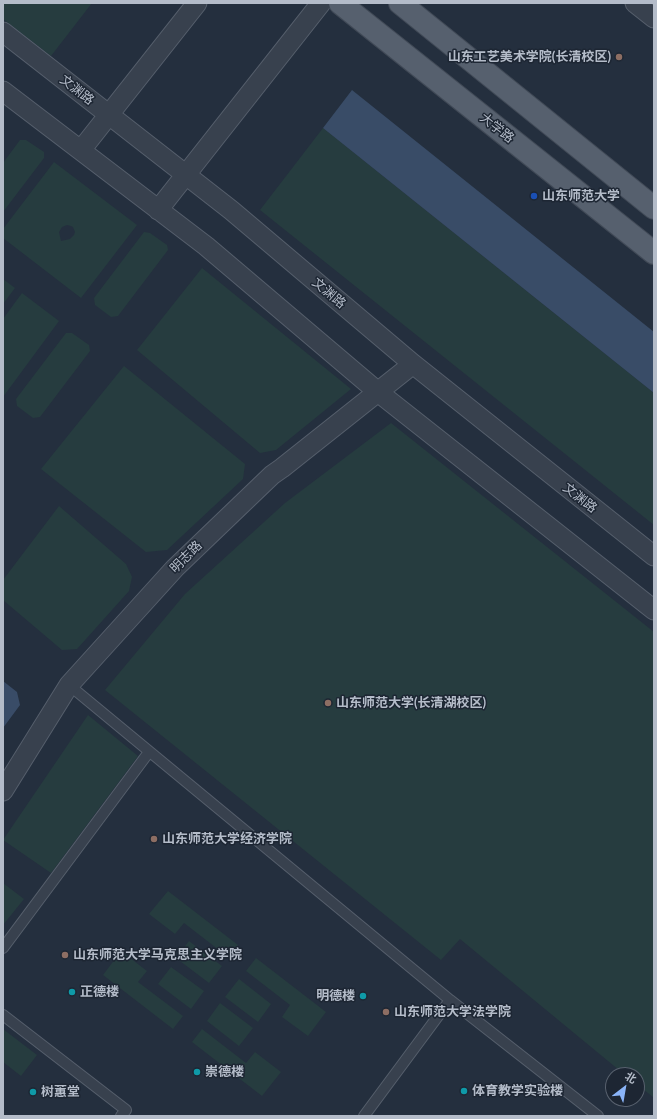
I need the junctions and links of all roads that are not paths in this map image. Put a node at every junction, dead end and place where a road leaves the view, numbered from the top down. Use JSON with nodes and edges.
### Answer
{"nodes":[{"id":1,"x":197,"y":3,"type":"edge"},
{"id":2,"x":321,"y":3,"type":"edge"},
{"id":3,"x":340,"y":3,"type":"edge"},
{"id":4,"x":400,"y":3,"type":"edge"},
{"id":5,"x":635,"y":3,"type":"edge"},
{"id":6,"x":654,"y":18,"type":"edge"},
{"id":7,"x":3,"y":32,"type":"edge"},
{"id":8,"x":3,"y":90,"type":"edge"},
{"id":9,"x":109,"y":115,"type":"junction"},
{"id":10,"x":81,"y":150,"type":"junction"},
{"id":11,"x":186,"y":174,"type":"junction"},
{"id":12,"x":654,"y":208,"type":"edge"},
{"id":13,"x":158,"y":210,"type":"junction"},
{"id":14,"x":654,"y":253,"type":"edge"},
{"id":15,"x":413,"y":364,"type":"junction"},
{"id":16,"x":378,"y":392,"type":"junction"},
{"id":17,"x":654,"y":556,"type":"edge"},
{"id":18,"x":654,"y":610,"type":"edge"},
{"id":19,"x":69,"y":685,"type":"junction"},
{"id":20,"x":149,"y":752,"type":"junction"},
{"id":21,"x":3,"y":791,"type":"edge"},
{"id":22,"x":3,"y":948,"type":"edge"},
{"id":23,"x":450,"y":1000,"type":"junction"},
{"id":24,"x":3,"y":1016,"type":"edge"},
{"id":25,"x":126,"y":1114,"type":"edge"},
{"id":26,"x":364,"y":1116,"type":"edge"},
{"id":27,"x":598,"y":1116,"type":"edge"}],
"edges":[{"from":1,"to":9,"type":"street"},
{"from":2,"to":11,"type":"street"},
{"from":3,"to":14,"type":"main road","name":"大学路"},
{"from":4,"to":12,"type":"main road"},
{"from":5,"to":6,"type":"street"},
{"from":7,"to":9,"type":"street","name":"文渊路"},
{"from":8,"to":10,"type":"street"},
{"from":9,"to":10,"type":"street"},
{"from":9,"to":11,"type":"street","name":"文渊路"},
{"from":10,"to":13,"type":"street"},
{"from":11,"to":13,"type":"street"},
{"from":11,"to":15,"type":"street","name":"文渊路"},
{"from":13,"to":16,"type":"street"},
{"from":15,"to":16,"type":"street","name":"明志路"},
{"from":15,"to":17,"type":"street","name":"文渊路"},
{"from":16,"to":18,"type":"street"},
{"from":16,"to":19,"type":"street","name":"明志路"},
{"from":19,"to":20,"type":"lane"},
{"from":19,"to":21,"type":"street","name":"明志路"},
{"from":20,"to":22,"type":"lane"},
{"from":20,"to":23,"type":"lane"},
{"from":23,"to":26,"type":"lane"},
{"from":23,"to":27,"type":"lane"},
{"from":24,"to":25,"type":"lane"}]}
